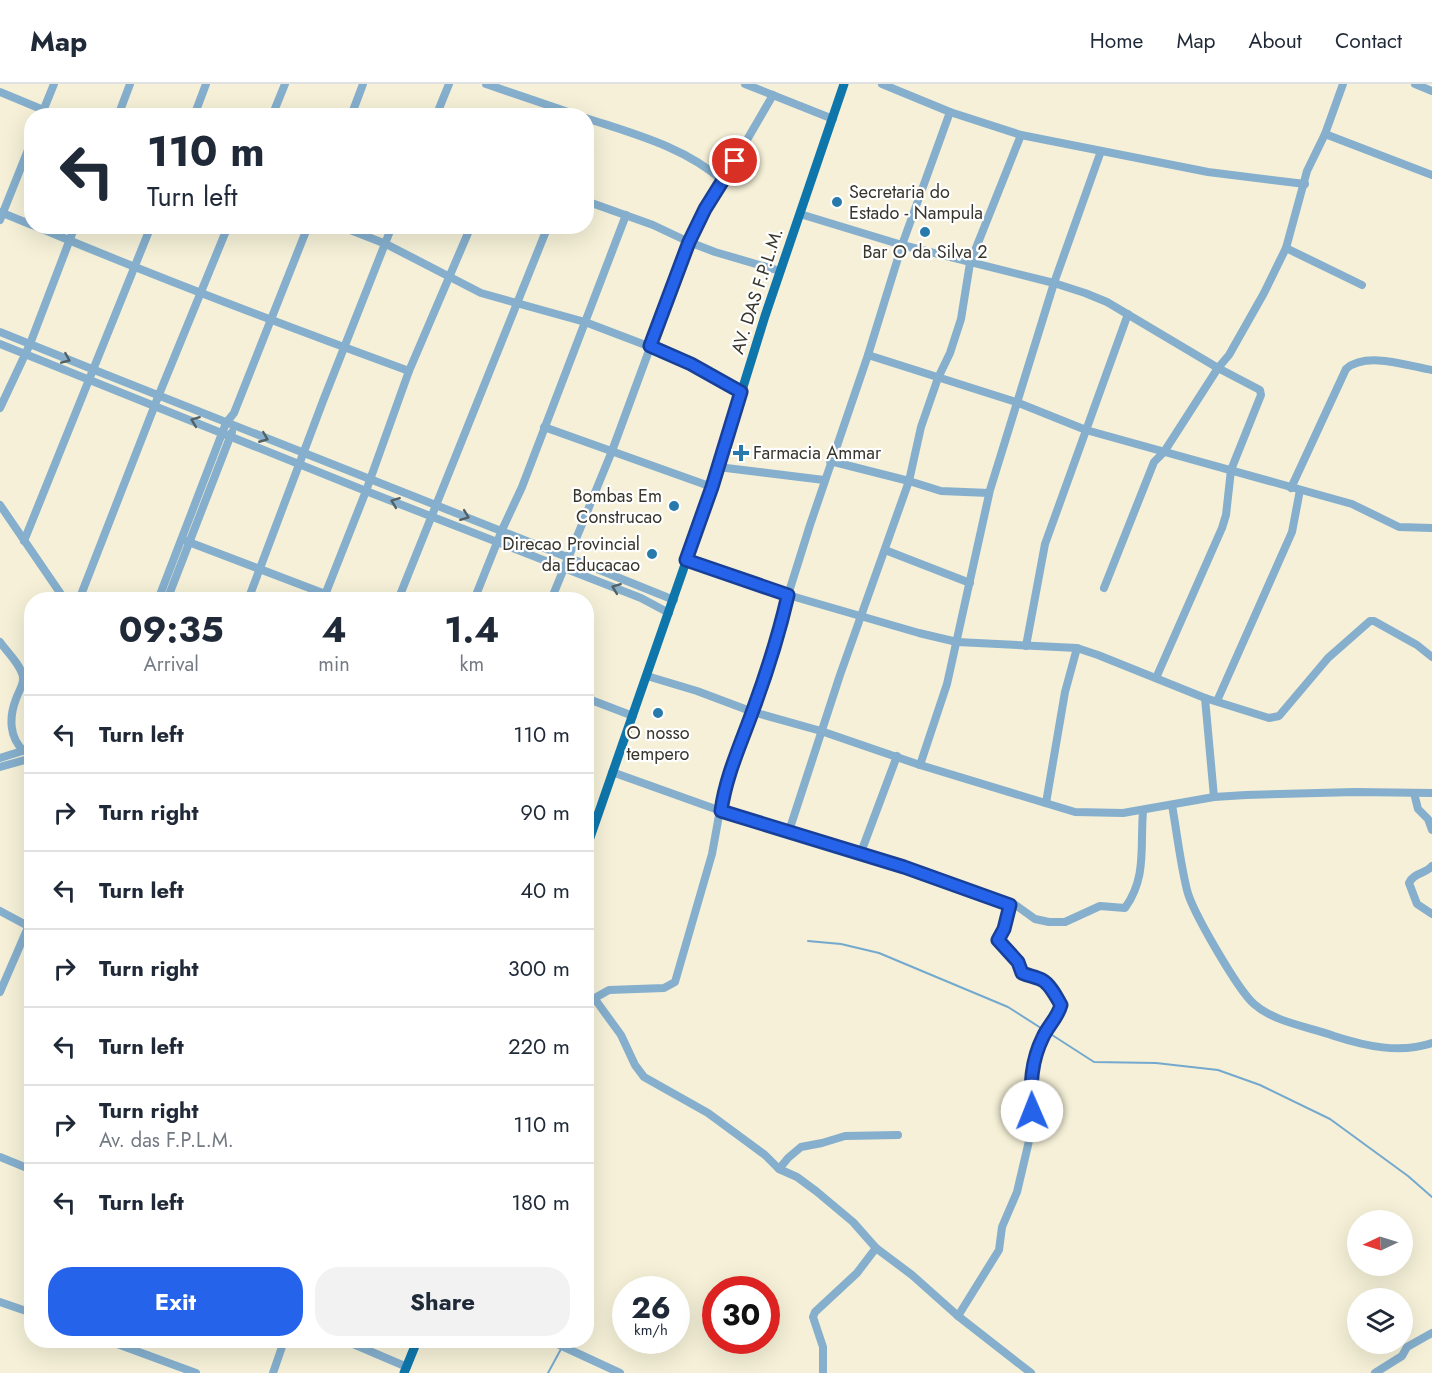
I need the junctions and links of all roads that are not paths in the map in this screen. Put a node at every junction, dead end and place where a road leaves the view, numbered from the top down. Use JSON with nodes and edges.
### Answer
{"nodes":[{"id":1,"x":54,"y":84,"type":"edge"},
{"id":2,"x":130,"y":84,"type":"edge"},
{"id":3,"x":206,"y":84,"type":"edge"},
{"id":4,"x":285,"y":84,"type":"edge"},
{"id":5,"x":363,"y":84,"type":"edge"},
{"id":6,"x":449,"y":84,"type":"edge"},
{"id":7,"x":486,"y":84,"type":"edge"},
{"id":8,"x":745,"y":84,"type":"edge"},
{"id":9,"x":844,"y":84,"type":"edge"},
{"id":10,"x":882,"y":84,"type":"edge"},
{"id":11,"x":1343,"y":84,"type":"edge"},
{"id":12,"x":1415,"y":84,"type":"edge"},
{"id":13,"x":1431,"y":89,"type":"edge"},
{"id":14,"x":0,"y":92,"type":"edge"},
{"id":15,"x":773,"y":95,"type":"junction"},
{"id":16,"x":34,"y":108,"type":"edge"},
{"id":17,"x":44,"y":108,"type":"edge"},
{"id":18,"x":121,"y":108,"type":"edge"},
{"id":19,"x":197,"y":108,"type":"edge"},
{"id":20,"x":275,"y":108,"type":"edge"},
{"id":21,"x":354,"y":108,"type":"edge"},
{"id":22,"x":439,"y":108,"type":"edge"},
{"id":23,"x":556,"y":108,"type":"edge"},
{"id":24,"x":950,"y":112,"type":"junction"},
{"id":25,"x":833,"y":119,"type":"junction"},
{"id":26,"x":594,"y":121,"type":"edge"},
{"id":27,"x":1325,"y":134,"type":"junction"},
{"id":28,"x":1021,"y":135,"type":"junction"},
{"id":29,"x":1101,"y":151,"type":"junction"},
{"id":30,"x":24,"y":159,"type":"edge"},
{"id":31,"x":1432,"y":167,"type":"edge"},
{"id":32,"x":1423,"y":172,"type":"junction"},
{"id":33,"x":1432,"y":175,"type":"edge"},
{"id":34,"x":723,"y":181,"type":"junction"},
{"id":35,"x":1305,"y":184,"type":"junction"},
{"id":36,"x":594,"y":204,"type":"edge"},
{"id":37,"x":800,"y":214,"type":"junction"},
{"id":38,"x":1,"y":215,"type":"edge"},
{"id":39,"x":626,"y":215,"type":"junction"},
{"id":40,"x":24,"y":223,"type":"edge"},
{"id":41,"x":52,"y":234,"type":"edge"},
{"id":42,"x":72,"y":234,"type":"edge"},
{"id":43,"x":148,"y":234,"type":"edge"},
{"id":44,"x":225,"y":234,"type":"edge"},
{"id":45,"x":305,"y":234,"type":"edge"},
{"id":46,"x":360,"y":234,"type":"edge"},
{"id":47,"x":389,"y":234,"type":"edge"},
{"id":48,"x":467,"y":234,"type":"edge"},
{"id":49,"x":545,"y":234,"type":"edge"},
{"id":50,"x":69,"y":241,"type":"junction"},
{"id":51,"x":689,"y":242,"type":"junction"},
{"id":52,"x":386,"y":244,"type":"junction"},
{"id":53,"x":902,"y":245,"type":"junction"},
{"id":54,"x":1286,"y":248,"type":"junction"},
{"id":55,"x":970,"y":263,"type":"junction"},
{"id":56,"x":136,"y":268,"type":"junction"},
{"id":57,"x":780,"y":271,"type":"junction"},
{"id":58,"x":448,"y":275,"type":"junction"},
{"id":59,"x":1054,"y":283,"type":"junction"},
{"id":60,"x":1362,"y":285,"type":"dead end"},
{"id":61,"x":201,"y":292,"type":"junction"},
{"id":62,"x":519,"y":302,"type":"junction"},
{"id":63,"x":1128,"y":314,"type":"junction"},
{"id":64,"x":272,"y":318,"type":"junction"},
{"id":65,"x":585,"y":322,"type":"junction"},
{"id":66,"x":0,"y":332,"type":"edge"},
{"id":67,"x":0,"y":344,"type":"edge"},
{"id":68,"x":30,"y":344,"type":"junction"},
{"id":69,"x":650,"y":346,"type":"junction"},
{"id":70,"x":344,"y":347,"type":"junction"},
{"id":71,"x":26,"y":354,"type":"junction"},
{"id":72,"x":868,"y":355,"type":"junction"},
{"id":73,"x":1218,"y":369,"type":"junction"},
{"id":74,"x":92,"y":370,"type":"junction"},
{"id":75,"x":1432,"y":370,"type":"edge"},
{"id":76,"x":409,"y":371,"type":"junction"},
{"id":77,"x":938,"y":378,"type":"junction"},
{"id":78,"x":89,"y":379,"type":"junction"},
{"id":79,"x":741,"y":392,"type":"junction"},
{"id":80,"x":158,"y":396,"type":"junction"},
{"id":81,"x":1016,"y":402,"type":"junction"},
{"id":82,"x":154,"y":406,"type":"junction"},
{"id":83,"x":0,"y":408,"type":"edge"},
{"id":84,"x":230,"y":425,"type":"junction"},
{"id":85,"x":544,"y":427,"type":"junction"},
{"id":86,"x":1086,"y":430,"type":"junction"},
{"id":87,"x":227,"y":434,"type":"junction"},
{"id":88,"x":612,"y":451,"type":"junction"},
{"id":89,"x":1164,"y":452,"type":"junction"},
{"id":90,"x":303,"y":454,"type":"junction"},
{"id":91,"x":830,"y":461,"type":"junction"},
{"id":92,"x":300,"y":463,"type":"junction"},
{"id":93,"x":718,"y":468,"type":"junction"},
{"id":94,"x":1231,"y":470,"type":"junction"},
{"id":95,"x":370,"y":480,"type":"junction"},
{"id":96,"x":824,"y":480,"type":"junction"},
{"id":97,"x":909,"y":481,"type":"junction"},
{"id":98,"x":712,"y":487,"type":"junction"},
{"id":99,"x":1295,"y":489,"type":"junction"},
{"id":100,"x":366,"y":491,"type":"junction"},
{"id":101,"x":989,"y":493,"type":"junction"},
{"id":102,"x":435,"y":504,"type":"junction"},
{"id":103,"x":0,"y":505,"type":"edge"},
{"id":104,"x":431,"y":515,"type":"junction"},
{"id":105,"x":1432,"y":528,"type":"edge"},
{"id":106,"x":502,"y":530,"type":"junction"},
{"id":107,"x":24,"y":541,"type":"junction"},
{"id":108,"x":186,"y":541,"type":"junction"},
{"id":109,"x":497,"y":541,"type":"junction"},
{"id":110,"x":885,"y":550,"type":"junction"},
{"id":111,"x":568,"y":557,"type":"junction"},
{"id":112,"x":686,"y":560,"type":"junction"},
{"id":113,"x":261,"y":568,"type":"junction"},
{"id":114,"x":564,"y":568,"type":"junction"},
{"id":115,"x":970,"y":583,"type":"junction"},
{"id":116,"x":1104,"y":588,"type":"dead end"},
{"id":117,"x":59,"y":592,"type":"edge"},
{"id":118,"x":82,"y":592,"type":"edge"},
{"id":119,"x":162,"y":592,"type":"edge"},
{"id":120,"x":170,"y":592,"type":"edge"},
{"id":121,"x":251,"y":592,"type":"edge"},
{"id":122,"x":313,"y":592,"type":"edge"},
{"id":123,"x":326,"y":592,"type":"edge"},
{"id":124,"x":401,"y":592,"type":"edge"},
{"id":125,"x":477,"y":592,"type":"edge"},
{"id":126,"x":554,"y":592,"type":"edge"},
{"id":127,"x":788,"y":595,"type":"junction"},
{"id":128,"x":674,"y":600,"type":"junction"},
{"id":129,"x":669,"y":613,"type":"junction"},
{"id":130,"x":860,"y":616,"type":"junction"},
{"id":131,"x":0,"y":642,"type":"edge"},
{"id":132,"x":957,"y":642,"type":"junction"},
{"id":133,"x":1026,"y":646,"type":"junction"},
{"id":134,"x":1077,"y":648,"type":"junction"},
{"id":135,"x":1432,"y":657,"type":"edge"},
{"id":136,"x":647,"y":676,"type":"junction"},
{"id":137,"x":1156,"y":678,"type":"junction"},
{"id":138,"x":1205,"y":698,"type":"junction"},
{"id":139,"x":594,"y":701,"type":"edge"},
{"id":140,"x":1217,"y":701,"type":"junction"},
{"id":141,"x":753,"y":712,"type":"junction"},
{"id":142,"x":633,"y":716,"type":"junction"},
{"id":143,"x":821,"y":731,"type":"junction"},
{"id":144,"x":24,"y":748,"type":"edge"},
{"id":145,"x":24,"y":750,"type":"edge"},
{"id":146,"x":897,"y":756,"type":"junction"},
{"id":147,"x":0,"y":758,"type":"edge"},
{"id":148,"x":24,"y":760,"type":"edge"},
{"id":149,"x":920,"y":765,"type":"junction"},
{"id":150,"x":0,"y":767,"type":"edge"},
{"id":151,"x":612,"y":772,"type":"junction"},
{"id":152,"x":1414,"y":793,"type":"junction"},
{"id":153,"x":1432,"y":793,"type":"edge"},
{"id":154,"x":1214,"y":797,"type":"junction"},
{"id":155,"x":1046,"y":803,"type":"junction"},
{"id":156,"x":1172,"y":805,"type":"junction"},
{"id":157,"x":721,"y":811,"type":"junction"},
{"id":158,"x":1143,"y":811,"type":"junction"},
{"id":159,"x":1431,"y":824,"type":"edge"},
{"id":160,"x":594,"y":825,"type":"edge"},
{"id":161,"x":789,"y":831,"type":"junction"},
{"id":162,"x":860,"y":855,"type":"junction"},
{"id":163,"x":1432,"y":866,"type":"edge"},
{"id":164,"x":1010,"y":905,"type":"junction"},
{"id":165,"x":0,"y":911,"type":"edge"},
{"id":166,"x":1432,"y":914,"type":"edge"},
{"id":167,"x":24,"y":924,"type":"edge"},
{"id":168,"x":24,"y":935,"type":"edge"},
{"id":169,"x":0,"y":992,"type":"edge"},
{"id":170,"x":594,"y":995,"type":"edge"},
{"id":171,"x":594,"y":1001,"type":"edge"},
{"id":172,"x":1432,"y":1043,"type":"edge"},
{"id":173,"x":898,"y":1135,"type":"dead end"},
{"id":174,"x":0,"y":1157,"type":"edge"},
{"id":175,"x":24,"y":1167,"type":"edge"},
{"id":176,"x":779,"y":1169,"type":"junction"},
{"id":177,"x":876,"y":1248,"type":"junction"},
{"id":178,"x":0,"y":1302,"type":"edge"},
{"id":179,"x":24,"y":1310,"type":"edge"},
{"id":180,"x":958,"y":1316,"type":"junction"},
{"id":181,"x":1432,"y":1333,"type":"edge"},
{"id":182,"x":128,"y":1348,"type":"edge"},
{"id":183,"x":282,"y":1348,"type":"edge"},
{"id":184,"x":360,"y":1348,"type":"edge"},
{"id":185,"x":414,"y":1348,"type":"edge"},
{"id":186,"x":568,"y":1348,"type":"edge"},
{"id":187,"x":406,"y":1370,"type":"edge"},
{"id":188,"x":196,"y":1373,"type":"edge"},
{"id":189,"x":273,"y":1373,"type":"edge"},
{"id":190,"x":620,"y":1373,"type":"edge"},
{"id":191,"x":823,"y":1373,"type":"edge"},
{"id":192,"x":1031,"y":1373,"type":"edge"},
{"id":193,"x":1376,"y":1373,"type":"edge"}],
"edges":[{"from":1,"to":17,"type":"street"},
{"from":2,"to":18,"type":"street"},
{"from":3,"to":19,"type":"street"},
{"from":4,"to":20,"type":"street"},
{"from":5,"to":21,"type":"street"},
{"from":6,"to":22,"type":"street"},
{"from":7,"to":23,"type":"street"},
{"from":8,"to":15,"type":"street"},
{"from":9,"to":25,"type":"main road","name":"AV. DAS F.P.L.M."},
{"from":10,"to":24,"type":"street"},
{"from":11,"to":27,"type":"street"},
{"from":12,"to":13,"type":"street"},
{"from":14,"to":16,"type":"street"},
{"from":15,"to":25,"type":"street"},
{"from":15,"to":34,"type":"street"},
{"from":24,"to":28,"type":"street"},
{"from":24,"to":53,"type":"street"},
{"from":25,"to":37,"type":"main road","name":"AV. DAS F.P.L.M."},
{"from":26,"to":34,"type":"street"},
{"from":27,"to":32,"type":"street"},
{"from":27,"to":35,"type":"street"},
{"from":28,"to":29,"type":"street"},
{"from":28,"to":55,"type":"street"},
{"from":29,"to":35,"type":"street"},
{"from":29,"to":59,"type":"street"},
{"from":30,"to":38,"type":"street"},
{"from":31,"to":32,"type":"street"},
{"from":32,"to":33,"type":"street"},
{"from":34,"to":51,"type":"street"},
{"from":35,"to":54,"type":"street"},
{"from":36,"to":39,"type":"street"},
{"from":37,"to":53,"type":"street"},
{"from":37,"to":57,"type":"main road","name":"AV. DAS F.P.L.M."},
{"from":38,"to":40,"type":"street"},
{"from":39,"to":51,"type":"street"},
{"from":39,"to":65,"type":"street"},
{"from":41,"to":50,"type":"street"},
{"from":42,"to":50,"type":"street"},
{"from":43,"to":56,"type":"street"},
{"from":44,"to":61,"type":"street"},
{"from":45,"to":64,"type":"street"},
{"from":46,"to":52,"type":"street"},
{"from":47,"to":52,"type":"street"},
{"from":48,"to":58,"type":"street"},
{"from":49,"to":62,"type":"street"},
{"from":50,"to":56,"type":"street"},
{"from":50,"to":68,"type":"street"},
{"from":51,"to":57,"type":"street"},
{"from":51,"to":69,"type":"street"},
{"from":52,"to":58,"type":"street"},
{"from":52,"to":70,"type":"street"},
{"from":53,"to":55,"type":"street"},
{"from":53,"to":72,"type":"street"},
{"from":54,"to":60,"type":"street"},
{"from":54,"to":73,"type":"street"},
{"from":55,"to":59,"type":"street"},
{"from":55,"to":77,"type":"street"},
{"from":56,"to":61,"type":"street"},
{"from":56,"to":74,"type":"street"},
{"from":57,"to":79,"type":"main road","name":"AV. DAS F.P.L.M."},
{"from":58,"to":62,"type":"street"},
{"from":58,"to":76,"type":"street"},
{"from":59,"to":63,"type":"street"},
{"from":59,"to":81,"type":"street"},
{"from":61,"to":64,"type":"street"},
{"from":61,"to":80,"type":"street"},
{"from":62,"to":65,"type":"street"},
{"from":62,"to":102,"type":"street"},
{"from":63,"to":73,"type":"street"},
{"from":63,"to":86,"type":"street"},
{"from":64,"to":70,"type":"street"},
{"from":64,"to":84,"type":"street"},
{"from":65,"to":69,"type":"street"},
{"from":65,"to":85,"type":"street"},
{"from":66,"to":68,"type":"street"},
{"from":67,"to":71,"type":"street"},
{"from":68,"to":71,"type":"street"},
{"from":68,"to":74,"type":"street","one_way":true},
{"from":69,"to":79,"type":"street"},
{"from":69,"to":88,"type":"street"},
{"from":70,"to":76,"type":"street"},
{"from":70,"to":90,"type":"street"},
{"from":71,"to":78,"type":"street"},
{"from":71,"to":83,"type":"street"},
{"from":72,"to":77,"type":"street"},
{"from":72,"to":91,"type":"street"},
{"from":73,"to":89,"type":"street"},
{"from":73,"to":94,"type":"street"},
{"from":74,"to":78,"type":"street"},
{"from":74,"to":80,"type":"street"},
{"from":75,"to":99,"type":"street"},
{"from":76,"to":95,"type":"street"},
{"from":77,"to":81,"type":"street"},
{"from":77,"to":97,"type":"street"},
{"from":78,"to":82,"type":"street"},
{"from":78,"to":107,"type":"street"},
{"from":79,"to":93,"type":"main road","name":"AV. DAS F.P.L.M."},
{"from":80,"to":82,"type":"street"},
{"from":80,"to":84,"type":"street"},
{"from":81,"to":86,"type":"street"},
{"from":81,"to":101,"type":"street"},
{"from":87,"to":82,"type":"street","one_way":true},
{"from":82,"to":118,"type":"street"},
{"from":84,"to":87,"type":"street"},
{"from":84,"to":90,"type":"street","one_way":true},
{"from":85,"to":88,"type":"street"},
{"from":85,"to":106,"type":"street"},
{"from":86,"to":89,"type":"street"},
{"from":86,"to":133,"type":"street"},
{"from":87,"to":92,"type":"street"},
{"from":87,"to":108,"type":"street"},
{"from":88,"to":98,"type":"street"},
{"from":88,"to":111,"type":"street"},
{"from":89,"to":94,"type":"street"},
{"from":89,"to":116,"type":"street"},
{"from":90,"to":92,"type":"street"},
{"from":90,"to":95,"type":"street"},
{"from":91,"to":96,"type":"street"},
{"from":91,"to":97,"type":"street"},
{"from":92,"to":100,"type":"street"},
{"from":92,"to":113,"type":"street"},
{"from":93,"to":96,"type":"street"},
{"from":93,"to":98,"type":"main road","name":"AV. DAS F.P.L.M."},
{"from":94,"to":99,"type":"street"},
{"from":94,"to":137,"type":"street"},
{"from":95,"to":100,"type":"street"},
{"from":95,"to":102,"type":"street"},
{"from":96,"to":127,"type":"street"},
{"from":97,"to":101,"type":"street"},
{"from":97,"to":110,"type":"street"},
{"from":98,"to":112,"type":"main road","name":"AV. DAS F.P.L.M."},
{"from":99,"to":105,"type":"street"},
{"from":99,"to":140,"type":"street"},
{"from":104,"to":100,"type":"street","one_way":true},
{"from":100,"to":123,"type":"street"},
{"from":101,"to":115,"type":"street"},
{"from":102,"to":104,"type":"street"},
{"from":102,"to":106,"type":"street","one_way":true},
{"from":103,"to":107,"type":"street"},
{"from":104,"to":109,"type":"street"},
{"from":104,"to":124,"type":"street"},
{"from":106,"to":109,"type":"street"},
{"from":106,"to":111,"type":"street"},
{"from":107,"to":117,"type":"street"},
{"from":108,"to":113,"type":"street"},
{"from":108,"to":119,"type":"street"},
{"from":108,"to":120,"type":"street"},
{"from":109,"to":114,"type":"street"},
{"from":109,"to":125,"type":"street"},
{"from":110,"to":115,"type":"street"},
{"from":110,"to":130,"type":"street"},
{"from":111,"to":114,"type":"street"},
{"from":111,"to":128,"type":"street"},
{"from":112,"to":127,"type":"street"},
{"from":112,"to":128,"type":"main road","name":"AV. DAS F.P.L.M."},
{"from":113,"to":121,"type":"street"},
{"from":113,"to":122,"type":"street"},
{"from":114,"to":126,"type":"street"},
{"from":129,"to":114,"type":"street","one_way":true},
{"from":115,"to":132,"type":"street"},
{"from":127,"to":130,"type":"street"},
{"from":127,"to":141,"type":"street"},
{"from":128,"to":129,"type":"main road","name":"AV. DAS F.P.L.M."},
{"from":129,"to":136,"type":"main road","name":"AV. DAS F.P.L.M."},
{"from":130,"to":132,"type":"street"},
{"from":130,"to":143,"type":"street"},
{"from":131,"to":144,"type":"street"},
{"from":132,"to":133,"type":"street"},
{"from":132,"to":149,"type":"street"},
{"from":133,"to":134,"type":"street"},
{"from":134,"to":137,"type":"street"},
{"from":134,"to":155,"type":"street"},
{"from":135,"to":140,"type":"street"},
{"from":136,"to":141,"type":"street"},
{"from":136,"to":142,"type":"main road","name":"AV. DAS F.P.L.M."},
{"from":137,"to":138,"type":"street"},
{"from":138,"to":140,"type":"street"},
{"from":138,"to":154,"type":"street"},
{"from":139,"to":142,"type":"street"},
{"from":141,"to":143,"type":"street"},
{"from":141,"to":157,"type":"street"},
{"from":142,"to":151,"type":"main road","name":"AV. DAS F.P.L.M."},
{"from":143,"to":146,"type":"street"},
{"from":143,"to":161,"type":"street"},
{"from":145,"to":147,"type":"street"},
{"from":146,"to":149,"type":"street"},
{"from":146,"to":162,"type":"street"},
{"from":148,"to":150,"type":"street"},
{"from":149,"to":155,"type":"street"},
{"from":151,"to":157,"type":"street"},
{"from":151,"to":160,"type":"main road","name":"AV. DAS F.P.L.M."},
{"from":152,"to":153,"type":"street"},
{"from":152,"to":154,"type":"street"},
{"from":152,"to":159,"type":"street"},
{"from":154,"to":156,"type":"street"},
{"from":155,"to":158,"type":"street"},
{"from":156,"to":158,"type":"street"},
{"from":156,"to":172,"type":"street"},
{"from":157,"to":161,"type":"street"},
{"from":157,"to":170,"type":"street"},
{"from":158,"to":164,"type":"street"},
{"from":161,"to":162,"type":"street"},
{"from":162,"to":164,"type":"street"},
{"from":163,"to":166,"type":"street"},
{"from":164,"to":180,"type":"street"},
{"from":165,"to":167,"type":"street"},
{"from":168,"to":169,"type":"street"},
{"from":171,"to":176,"type":"street"},
{"from":173,"to":176,"type":"street"},
{"from":174,"to":175,"type":"street"},
{"from":176,"to":177,"type":"street"},
{"from":177,"to":180,"type":"street"},
{"from":177,"to":191,"type":"street"},
{"from":178,"to":179,"type":"street"},
{"from":180,"to":192,"type":"street"},
{"from":181,"to":193,"type":"street"},
{"from":182,"to":188,"type":"street"},
{"from":183,"to":189,"type":"street"},
{"from":184,"to":187,"type":"street"},
{"from":185,"to":187,"type":"main road"},
{"from":186,"to":190,"type":"street"}]}
